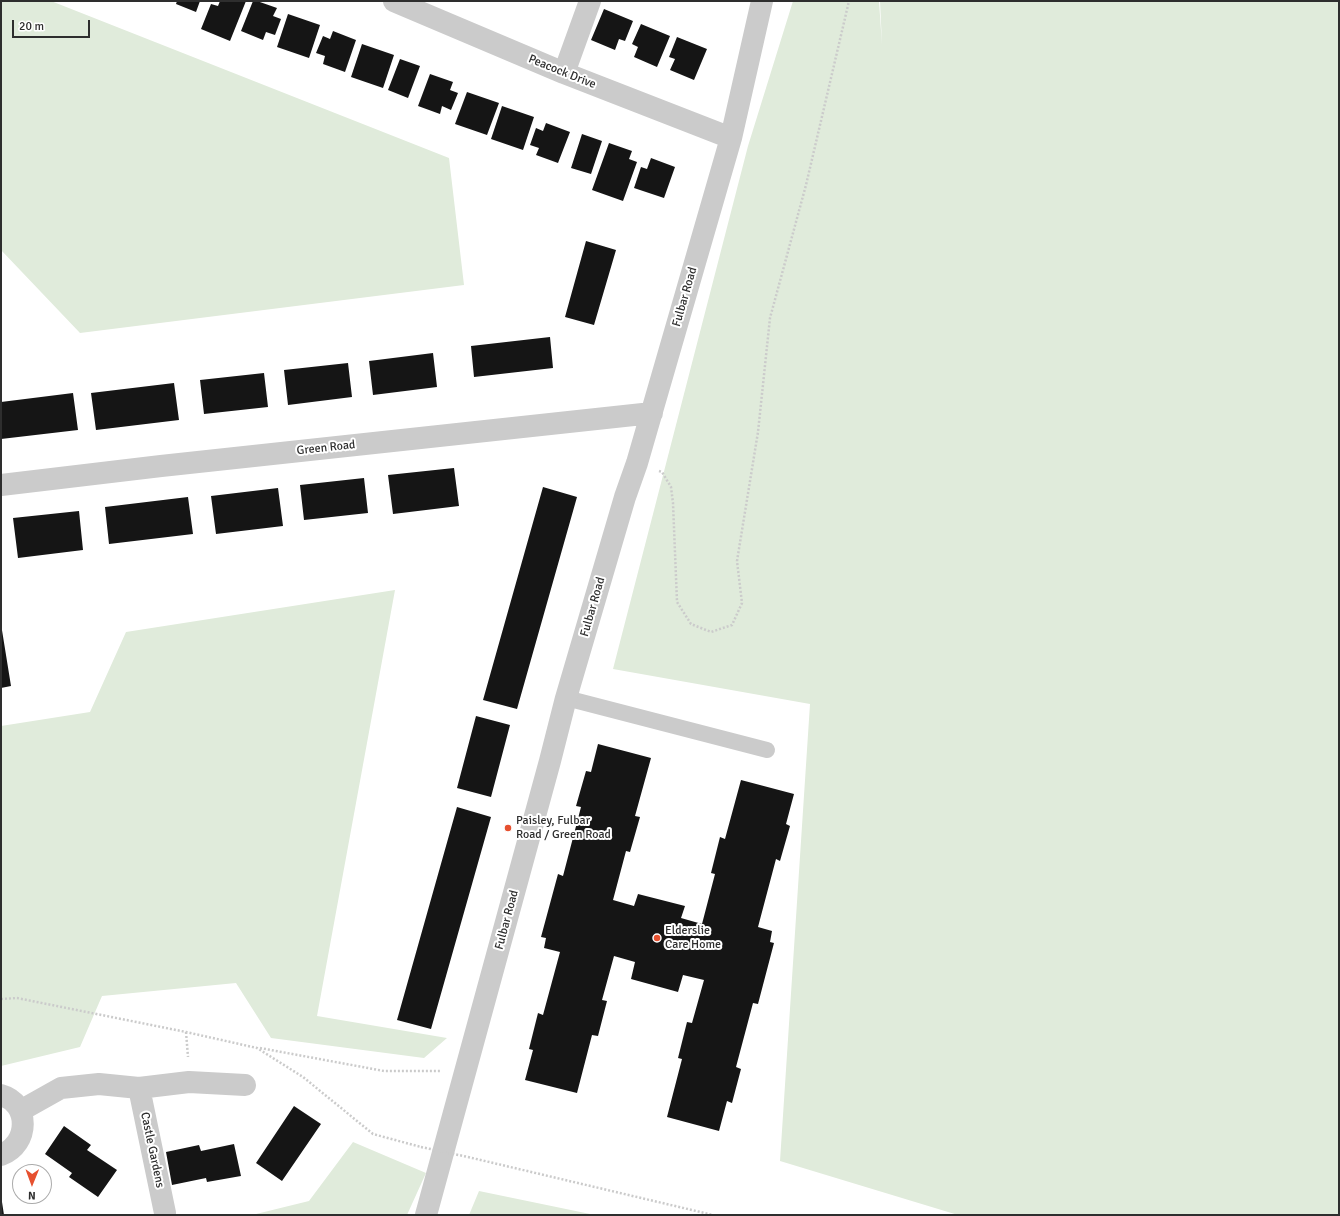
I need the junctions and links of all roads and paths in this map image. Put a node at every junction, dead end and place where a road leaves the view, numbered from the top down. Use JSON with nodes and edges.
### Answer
{"nodes":[{"id":1,"x":394,"y":1,"type":"edge"},
{"id":2,"x":590,"y":1,"type":"edge"},
{"id":3,"x":762,"y":1,"type":"edge"},
{"id":4,"x":849,"y":1,"type":"edge"},
{"id":5,"x":564,"y":73,"type":"junction"},
{"id":6,"x":731,"y":138,"type":"junction"},
{"id":7,"x":652,"y":413,"type":"junction"},
{"id":8,"x":637,"y":463,"type":"junction"},
{"id":9,"x":1,"y":484,"type":"edge"},
{"id":10,"x":566,"y":698,"type":"junction"},
{"id":11,"x":767,"y":750,"type":"dead end"},
{"id":12,"x":1,"y":999,"type":"edge"},
{"id":13,"x":257,"y":1048,"type":"junction"},
{"id":14,"x":465,"y":1073,"type":"junction"},
{"id":15,"x":245,"y":1085,"type":"dead end"},
{"id":16,"x":139,"y":1088,"type":"junction"},
{"id":17,"x":1,"y":1095,"type":"edge"},
{"id":18,"x":20,"y":1111,"type":"junction"},
{"id":19,"x":1,"y":1155,"type":"edge"},
{"id":20,"x":165,"y":1213,"type":"dead end"},
{"id":21,"x":426,"y":1215,"type":"edge"},
{"id":22,"x":713,"y":1215,"type":"edge"}],
"edges":[{"from":1,"to":5,"type":"street","name":"Peacock Drive"},
{"from":2,"to":5,"type":"street"},
{"from":3,"to":6,"type":"street","name":"Fulbar Road"},
{"from":4,"to":8,"type":"path"},
{"from":5,"to":6,"type":"street","name":"Peacock Drive"},
{"from":6,"to":7,"type":"street","name":"Fulbar Road"},
{"from":7,"to":8,"type":"street","name":"Fulbar Road"},
{"from":7,"to":9,"type":"street","name":"Green Road"},
{"from":8,"to":10,"type":"street","name":"Fulbar Road"},
{"from":10,"to":11,"type":"lane"},
{"from":10,"to":14,"type":"street","name":"Fulbar Road"},
{"from":12,"to":13,"type":"path"},
{"from":13,"to":14,"type":"path"},
{"from":13,"to":22,"type":"path","bridge":true},
{"from":14,"to":21,"type":"street","name":"Fulbar Road"},
{"from":15,"to":16,"type":"street"},
{"from":16,"to":18,"type":"street"},
{"from":16,"to":20,"type":"street","name":"Castle Gardens"},
{"from":17,"to":18,"type":"street"},
{"from":18,"to":19,"type":"street"}]}
